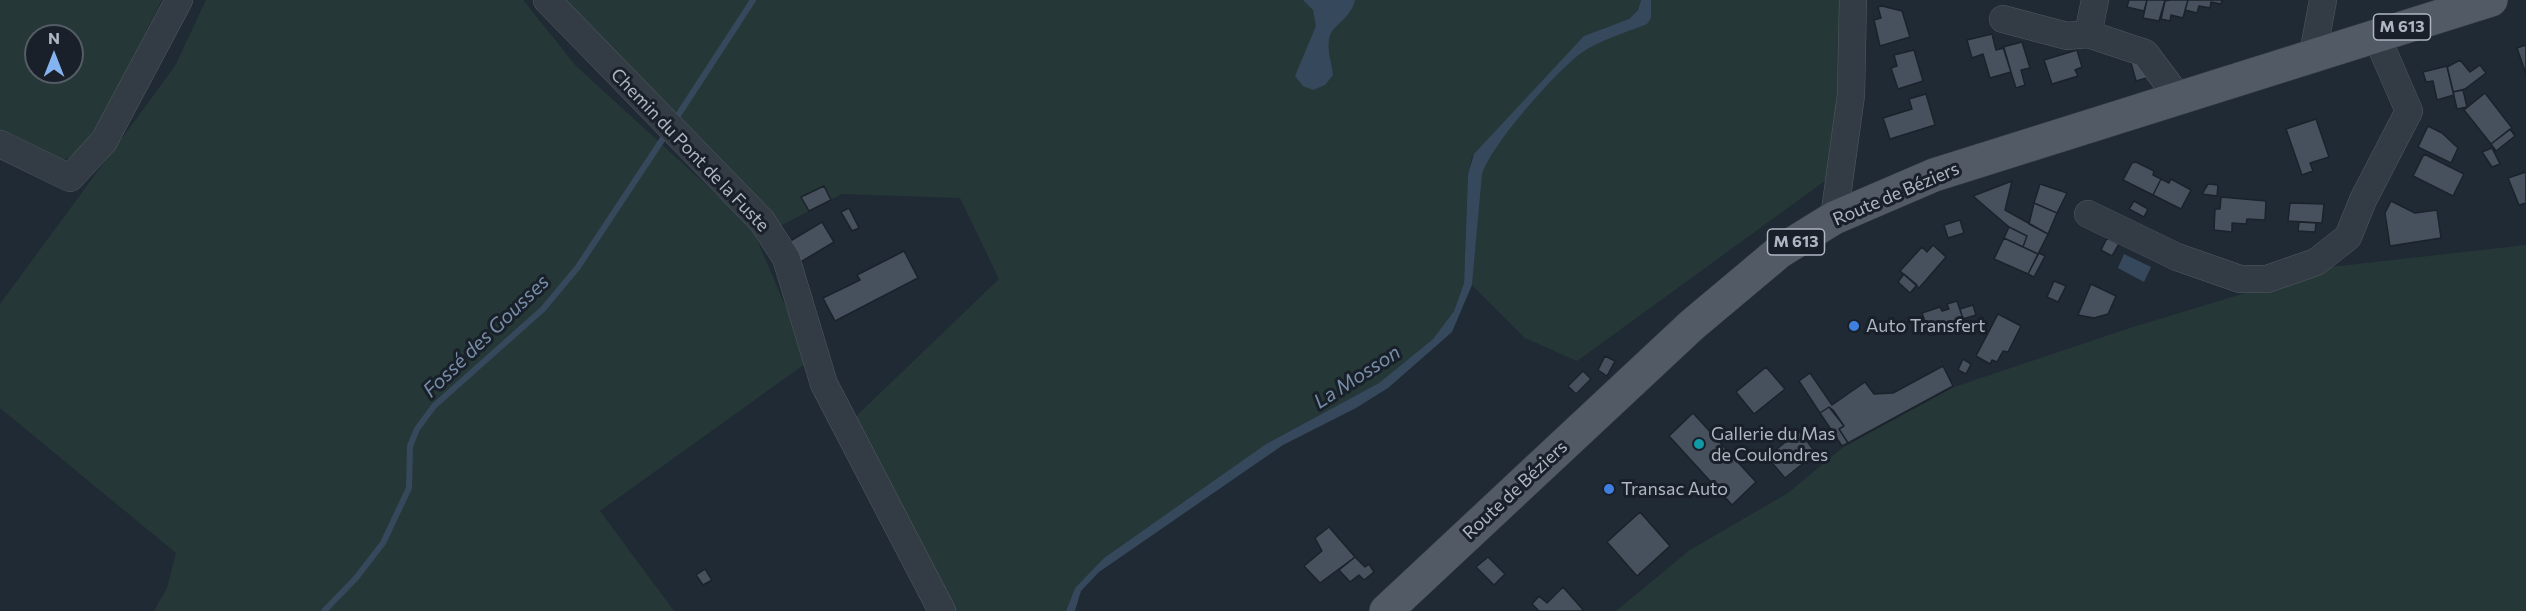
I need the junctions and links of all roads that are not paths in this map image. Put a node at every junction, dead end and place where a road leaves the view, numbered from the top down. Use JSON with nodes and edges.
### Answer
{"nodes":[{"id":1,"x":179,"y":0,"type":"edge"},
{"id":2,"x":547,"y":0,"type":"edge"},
{"id":3,"x":1853,"y":0,"type":"edge"},
{"id":4,"x":2095,"y":0,"type":"edge"},
{"id":5,"x":2323,"y":0,"type":"edge"},
{"id":6,"x":2491,"y":0,"type":"edge"},
{"id":7,"x":2003,"y":19,"type":"dead end"},
{"id":8,"x":2088,"y":34,"type":"junction"},
{"id":9,"x":2376,"y":35,"type":"junction"},
{"id":10,"x":2313,"y":54,"type":"junction"},
{"id":11,"x":2178,"y":97,"type":"junction"},
{"id":12,"x":0,"y":144,"type":"edge"},
{"id":13,"x":2088,"y":214,"type":"dead end"},
{"id":14,"x":1834,"y":218,"type":"junction"},
{"id":15,"x":942,"y":611,"type":"edge"},
{"id":16,"x":1386,"y":611,"type":"edge"}],
"edges":[{"from":1,"to":12,"type":"street"},
{"from":2,"to":15,"type":"street","name":"Chemin du Pont de la Fuste"},
{"from":3,"to":14,"type":"street"},
{"from":4,"to":8,"type":"street"},
{"from":5,"to":10,"type":"street"},
{"from":6,"to":9,"type":"main road","name":"Route de Béziers","number":"M 613"},
{"from":7,"to":8,"type":"street"},
{"from":8,"to":11,"type":"street"},
{"from":9,"to":10,"type":"main road","name":"Route de Béziers","number":"M 613"},
{"from":9,"to":13,"type":"street"},
{"from":10,"to":11,"type":"main road","name":"Route de Béziers","number":"M 613"},
{"from":11,"to":14,"type":"main road","name":"Route de Béziers","number":"M 613"},
{"from":14,"to":16,"type":"main road","name":"Route de Béziers","number":"M 613"}]}
